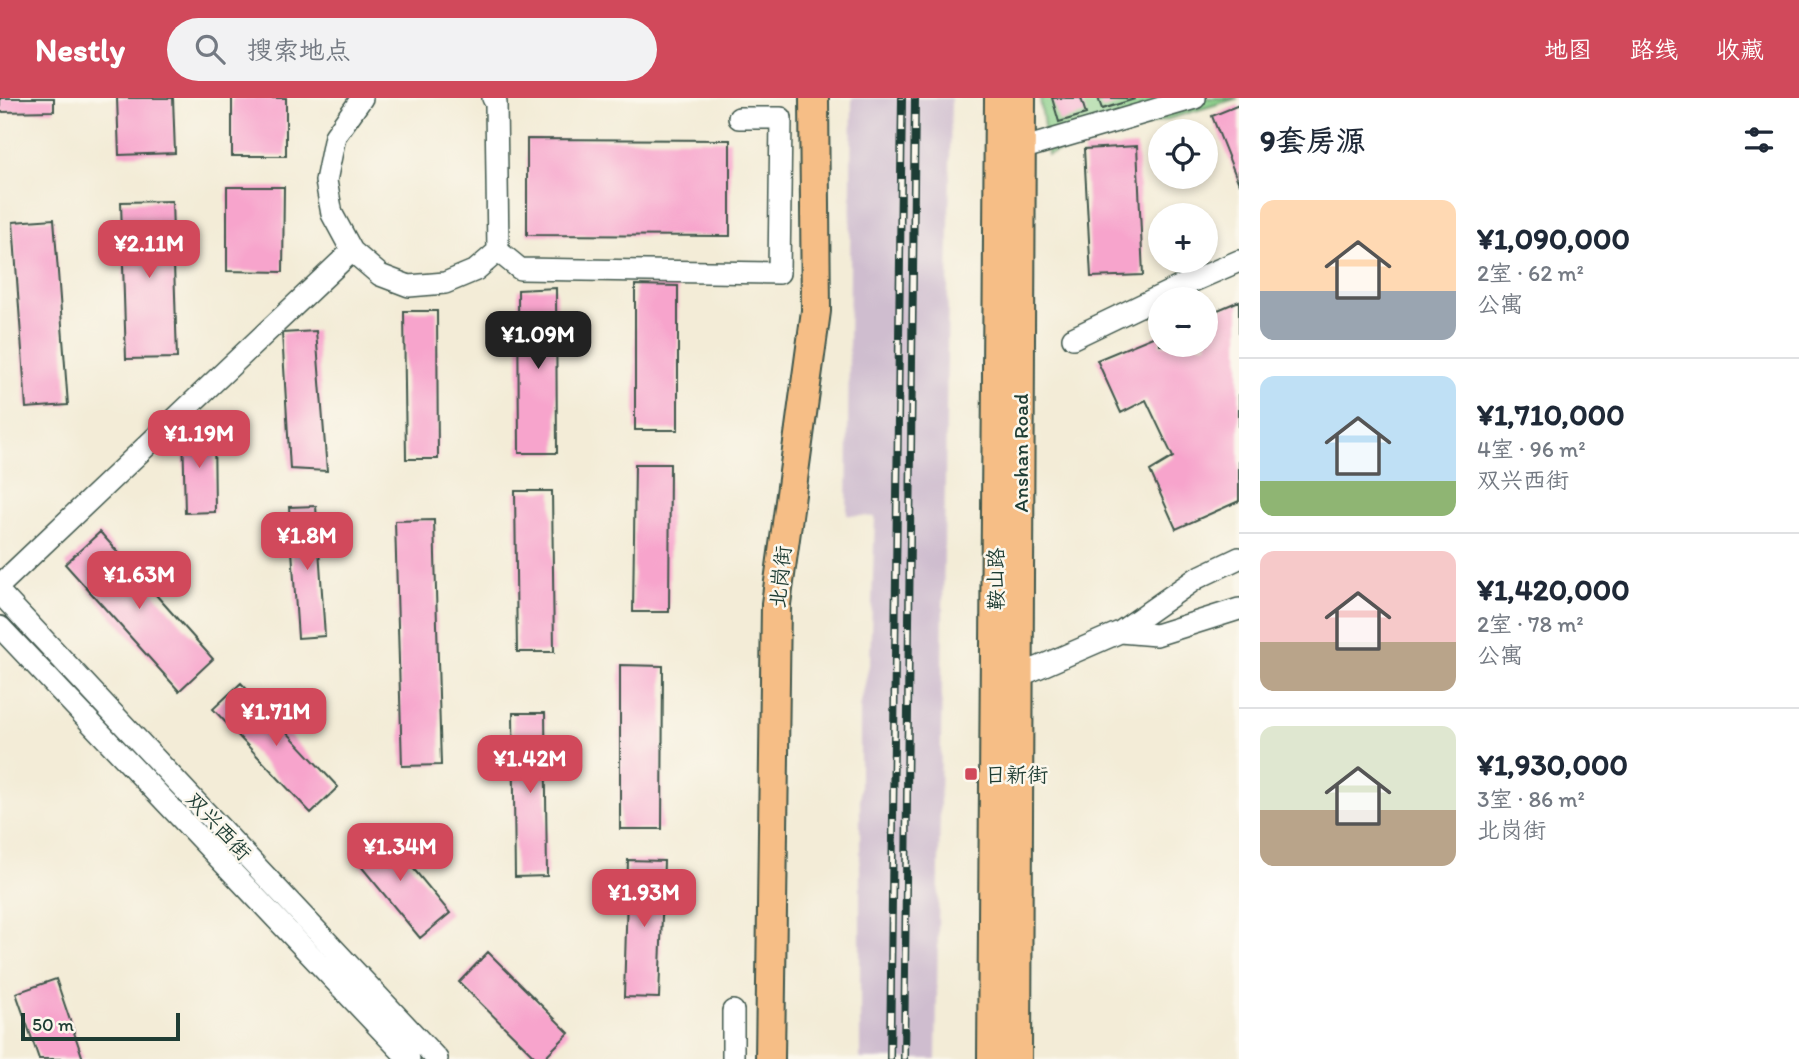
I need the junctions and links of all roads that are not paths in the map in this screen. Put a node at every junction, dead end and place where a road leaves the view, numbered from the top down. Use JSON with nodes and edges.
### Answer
{"nodes":[{"id":1,"x":493,"y":98,"type":"edge"},
{"id":2,"x":814,"y":98,"type":"edge"},
{"id":3,"x":999,"y":98,"type":"edge"},
{"id":4,"x":1021,"y":98,"type":"edge"},
{"id":5,"x":1195,"y":98,"type":"edge"},
{"id":6,"x":360,"y":99,"type":"edge"},
{"id":7,"x":739,"y":118,"type":"dead end"},
{"id":8,"x":1021,"y":149,"type":"junction"},
{"id":9,"x":780,"y":185,"type":"junction"},
{"id":10,"x":815,"y":186,"type":"junction"},
{"id":11,"x":352,"y":251,"type":"junction"},
{"id":12,"x":498,"y":251,"type":"junction"},
{"id":13,"x":1239,"y":261,"type":"edge"},
{"id":14,"x":1073,"y":338,"type":"dead end"},
{"id":15,"x":1239,"y":558,"type":"edge"},
{"id":16,"x":0,"y":586,"type":"edge"},
{"id":17,"x":0,"y":593,"type":"edge"},
{"id":18,"x":1239,"y":609,"type":"edge"},
{"id":19,"x":0,"y":626,"type":"edge"},
{"id":20,"x":1120,"y":632,"type":"junction"},
{"id":21,"x":1019,"y":676,"type":"junction"},
{"id":22,"x":733,"y":1011,"type":"dead end"},
{"id":23,"x":409,"y":1059,"type":"edge"},
{"id":24,"x":437,"y":1059,"type":"edge"},
{"id":25,"x":733,"y":1059,"type":"edge"},
{"id":26,"x":770,"y":1059,"type":"edge"},
{"id":27,"x":992,"y":1059,"type":"edge"},
{"id":28,"x":1017,"y":1059,"type":"edge"}],
"edges":[{"from":1,"to":12,"type":"street"},
{"from":2,"to":10,"type":"main road","name":"北岗街"},
{"from":3,"to":27,"type":"main road","name":"鞍山路"},
{"from":4,"to":8,"type":"main road","name":"Anshan Road"},
{"from":5,"to":8,"type":"street"},
{"from":6,"to":11,"type":"street"},
{"from":7,"to":9,"type":"street"},
{"from":8,"to":21,"type":"main road","name":"Anshan Road"},
{"from":9,"to":10,"type":"street"},
{"from":9,"to":12,"type":"street"},
{"from":10,"to":26,"type":"main road","name":"北岗街"},
{"from":11,"to":12,"type":"street"},
{"from":11,"to":16,"type":"street"},
{"from":13,"to":14,"type":"street"},
{"from":15,"to":20,"type":"street"},
{"from":17,"to":24,"type":"street","name":"双兴西街"},
{"from":18,"to":20,"type":"street"},
{"from":19,"to":23,"type":"street","name":"双兴西街"},
{"from":20,"to":21,"type":"street"},
{"from":21,"to":28,"type":"main road","name":"Anshan Road"},
{"from":22,"to":25,"type":"street"}]}
